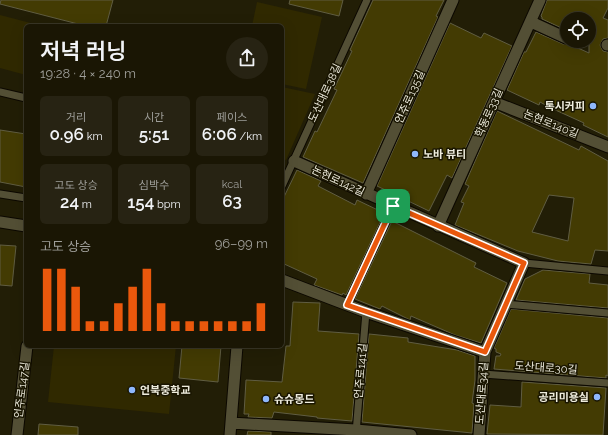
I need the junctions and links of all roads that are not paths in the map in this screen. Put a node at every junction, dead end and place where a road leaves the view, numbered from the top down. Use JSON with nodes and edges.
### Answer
{"nodes":[{"id":1,"x":368,"y":0,"type":"edge"},
{"id":2,"x":453,"y":0,"type":"edge"},
{"id":3,"x":540,"y":0,"type":"edge"},
{"id":4,"x":531,"y":22,"type":"junction"},
{"id":5,"x":560,"y":35,"type":"edge"},
{"id":6,"x":0,"y":92,"type":"edge"},
{"id":7,"x":24,"y":98,"type":"edge"},
{"id":8,"x":494,"y":102,"type":"junction"},
{"id":9,"x":608,"y":147,"type":"edge"},
{"id":10,"x":294,"y":161,"type":"junction"},
{"id":11,"x":284,"y":182,"type":"edge"},
{"id":12,"x":0,"y":194,"type":"edge"},
{"id":13,"x":366,"y":194,"type":"junction"},
{"id":14,"x":24,"y":198,"type":"edge"},
{"id":15,"x":393,"y":206,"type":"junction"},
{"id":16,"x":0,"y":222,"type":"edge"},
{"id":17,"x":24,"y":226,"type":"edge"},
{"id":18,"x":438,"y":226,"type":"junction"},
{"id":19,"x":524,"y":263,"type":"junction"},
{"id":20,"x":608,"y":271,"type":"edge"},
{"id":21,"x":284,"y":281,"type":"edge"},
{"id":22,"x":506,"y":304,"type":"junction"},
{"id":23,"x":347,"y":305,"type":"junction"},
{"id":24,"x":366,"y":312,"type":"junction"},
{"id":25,"x":608,"y":313,"type":"edge"},
{"id":26,"x":27,"y":348,"type":"edge"},
{"id":27,"x":237,"y":348,"type":"edge"},
{"id":28,"x":485,"y":352,"type":"junction"},
{"id":29,"x":483,"y":374,"type":"junction"},
{"id":30,"x":608,"y":383,"type":"edge"},
{"id":31,"x":231,"y":423,"type":"junction"},
{"id":32,"x":356,"y":433,"type":"edge"},
{"id":33,"x":17,"y":435,"type":"edge"},
{"id":34,"x":230,"y":435,"type":"edge"},
{"id":35,"x":411,"y":435,"type":"edge"},
{"id":36,"x":479,"y":435,"type":"edge"}],
"edges":[{"from":1,"to":10,"type":"lane","name":"도산대로38길"},
{"from":2,"to":13,"type":"street","name":"언주로135길"},
{"from":3,"to":4,"type":"street","name":"학동로33길"},
{"from":4,"to":5,"type":"street"},
{"from":4,"to":8,"type":"street","name":"학동로33길"},
{"from":6,"to":7,"type":"lane"},
{"from":8,"to":9,"type":"street","name":"논현로140길"},
{"from":8,"to":18,"type":"street","name":"학동로33길"},
{"from":10,"to":11,"type":"lane","name":"도산대로38길"},
{"from":10,"to":13,"type":"street","name":"논현로142길"},
{"from":12,"to":14,"type":"lane"},
{"from":13,"to":15,"type":"street","name":"논현로142길"},
{"from":15,"to":18,"type":"street","name":"논현로142길"},
{"from":15,"to":23,"type":"lane"},
{"from":16,"to":17,"type":"street"},
{"from":18,"to":19,"type":"street","name":"논현로142길"},
{"from":19,"to":20,"type":"lane","name":"논현로142길"},
{"from":19,"to":22,"type":"street","name":"도산대로34길"},
{"from":21,"to":23,"type":"street"},
{"from":22,"to":25,"type":"lane"},
{"from":22,"to":28,"type":"street","name":"도산대로34길"},
{"from":23,"to":24,"type":"street"},
{"from":24,"to":28,"type":"street"},
{"from":24,"to":32,"type":"lane","name":"언주로141길"},
{"from":26,"to":33,"type":"street","name":"언주로147길"},
{"from":27,"to":31,"type":"street"},
{"from":28,"to":29,"type":"street","name":"도산대로34길"},
{"from":29,"to":30,"type":"lane","name":"도산대로30길"},
{"from":29,"to":36,"type":"street","name":"도산대로34길"},
{"from":31,"to":32,"type":"street"},
{"from":31,"to":34,"type":"street"},
{"from":32,"to":35,"type":"street"}]}
